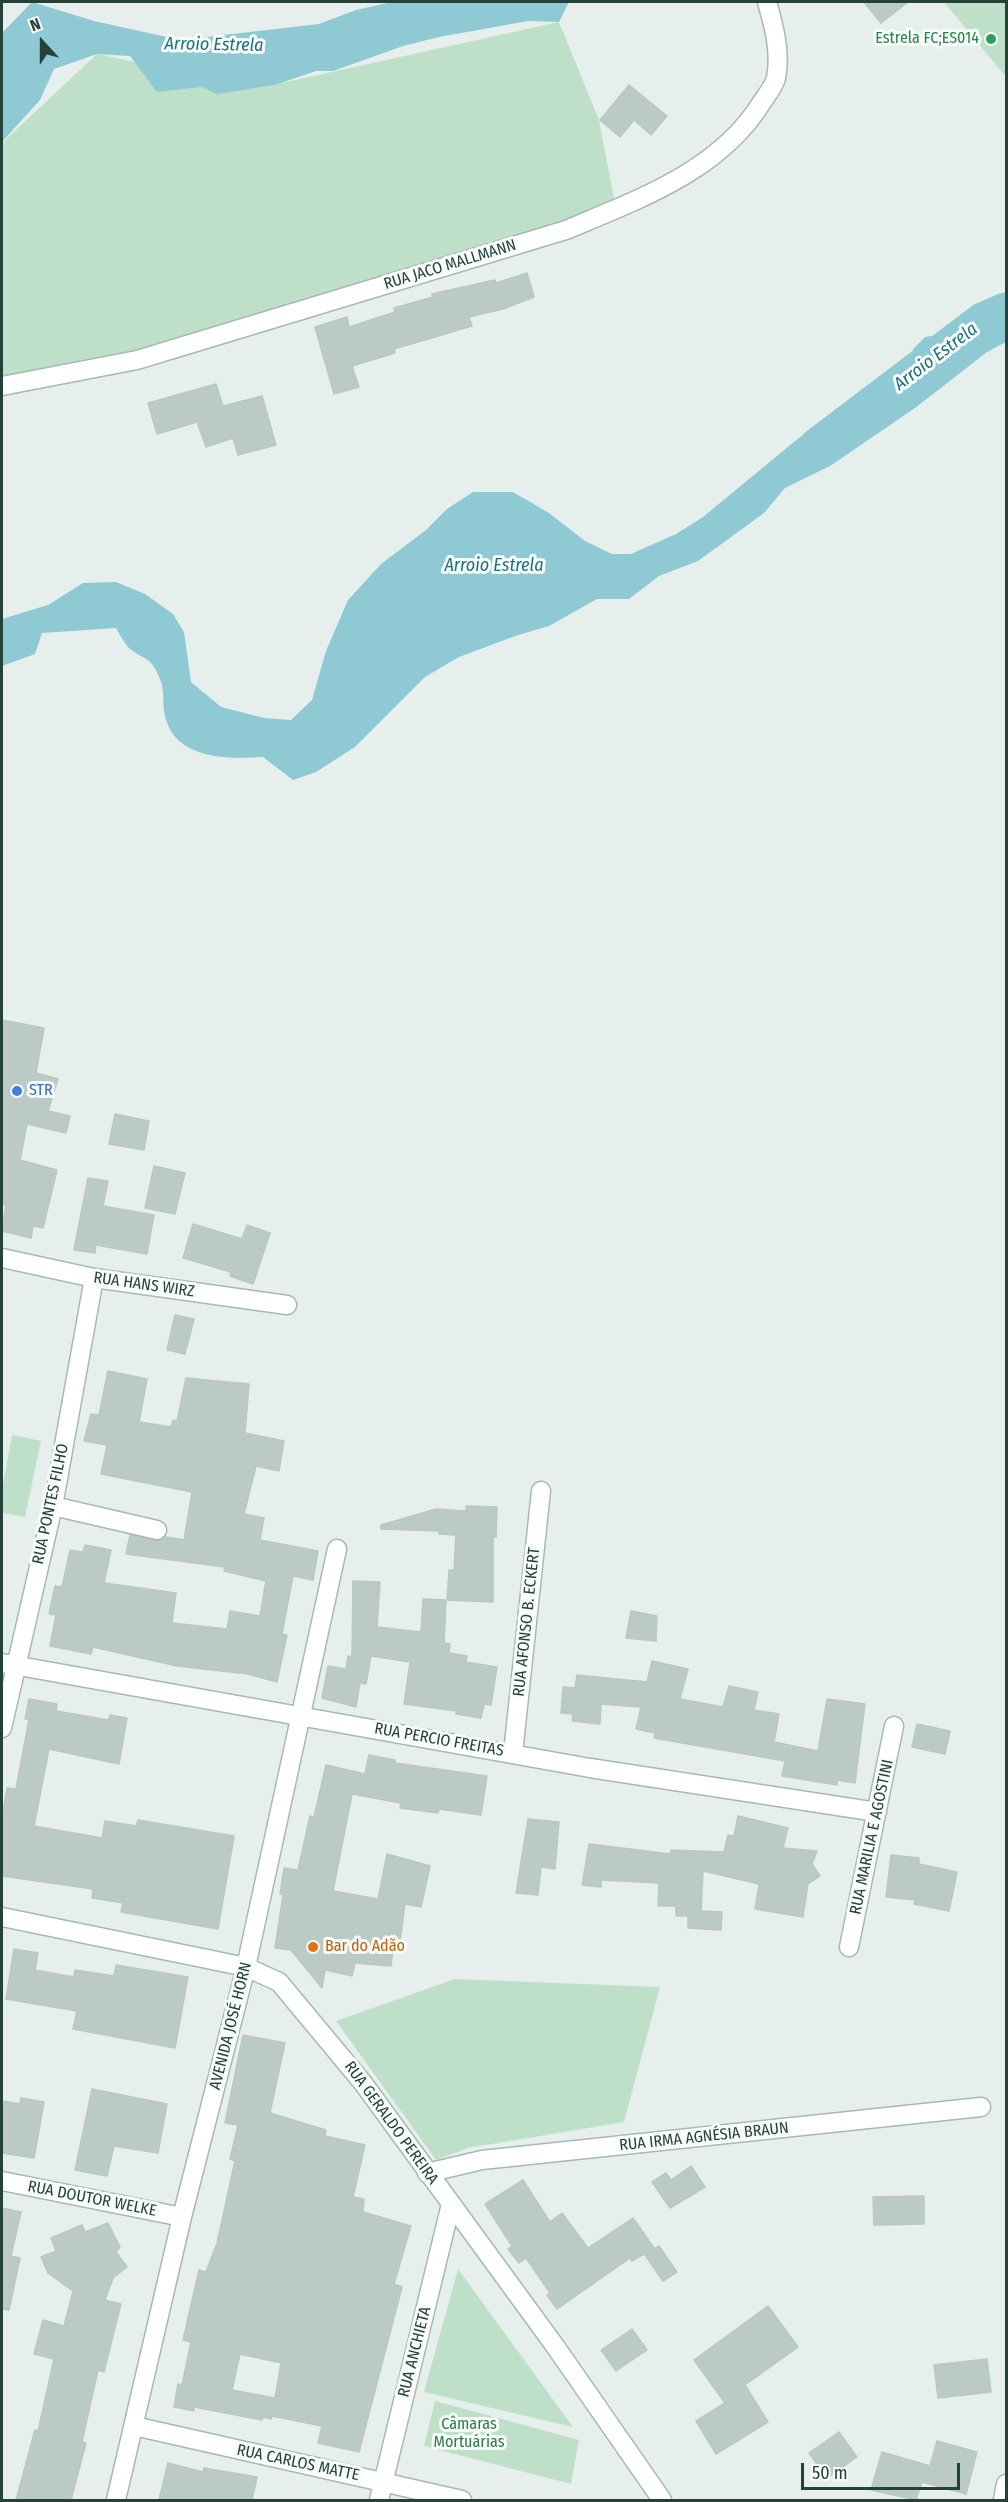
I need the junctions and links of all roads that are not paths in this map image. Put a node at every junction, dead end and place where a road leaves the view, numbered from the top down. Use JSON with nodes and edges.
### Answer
{"nodes":[{"id":1,"x":767,"y":2,"type":"edge"},
{"id":2,"x":2,"y":386,"type":"edge"},
{"id":3,"x":2,"y":1258,"type":"edge"},
{"id":4,"x":94,"y":1278,"type":"junction"},
{"id":5,"x":287,"y":1305,"type":"dead end"},
{"id":6,"x":541,"y":1491,"type":"dead end"},
{"id":7,"x":53,"y":1506,"type":"junction"},
{"id":8,"x":157,"y":1530,"type":"dead end"},
{"id":9,"x":337,"y":1549,"type":"dead end"},
{"id":10,"x":8,"y":1664,"type":"edge"},
{"id":11,"x":301,"y":1717,"type":"junction"},
{"id":12,"x":894,"y":1726,"type":"dead end"},
{"id":13,"x":2,"y":1728,"type":"edge"},
{"id":14,"x":513,"y":1753,"type":"junction"},
{"id":15,"x":877,"y":1812,"type":"junction"},
{"id":16,"x":2,"y":1917,"type":"edge"},
{"id":17,"x":849,"y":1947,"type":"dead end"},
{"id":18,"x":246,"y":1968,"type":"junction"},
{"id":19,"x":981,"y":2107,"type":"dead end"},
{"id":20,"x":427,"y":2173,"type":"junction"},
{"id":21,"x":2,"y":2181,"type":"edge"},
{"id":22,"x":451,"y":2204,"type":"junction"},
{"id":23,"x":182,"y":2217,"type":"junction"},
{"id":24,"x":134,"y":2426,"type":"junction"},
{"id":25,"x":384,"y":2482,"type":"junction"},
{"id":26,"x":1006,"y":2484,"type":"edge"},
{"id":27,"x":116,"y":2500,"type":"edge"},
{"id":28,"x":380,"y":2500,"type":"edge"},
{"id":29,"x":462,"y":2500,"type":"edge"},
{"id":30,"x":662,"y":2500,"type":"edge"},
{"id":31,"x":1003,"y":2500,"type":"edge"}],
"edges":[{"from":1,"to":2,"type":"street","name":"RUA JACO MALLMANN"},
{"from":3,"to":4,"type":"street","name":"RUA HANS WIRZ"},
{"from":4,"to":5,"type":"street","name":"RUA HANS WIRZ"},
{"from":4,"to":7,"type":"street","name":"RUA PONTES FILHO"},
{"from":6,"to":14,"type":"street","name":"RUA AFONSO B. ECKERT"},
{"from":7,"to":8,"type":"street"},
{"from":7,"to":10,"type":"street","name":"RUA PONTES FILHO"},
{"from":9,"to":11,"type":"street","name":"AVENIDA JOSÉ HORN"},
{"from":10,"to":11,"type":"street","name":"RUA PERCIO FREITAS"},
{"from":10,"to":13,"type":"street","name":"RUA PONTES FILHO"},
{"from":11,"to":14,"type":"street","name":"RUA PERCIO FREITAS"},
{"from":11,"to":18,"type":"street","name":"AVENIDA JOSÉ HORN"},
{"from":12,"to":15,"type":"street","name":"RUA MARILIA E AGOSTINI"},
{"from":14,"to":15,"type":"street","name":"RUA PERCIO FREITAS"},
{"from":15,"to":17,"type":"street","name":"RUA MARILIA E AGOSTINI"},
{"from":16,"to":18,"type":"street","name":"RUA GERALDO PEREIRA"},
{"from":18,"to":20,"type":"street","name":"RUA GERALDO PEREIRA"},
{"from":18,"to":23,"type":"street","name":"AVENIDA JOSÉ HORN"},
{"from":19,"to":20,"type":"street","name":"RUA IRMA AGNÉSIA BRAUN"},
{"from":20,"to":22,"type":"street","name":"RUA GERALDO PEREIRA"},
{"from":21,"to":23,"type":"street","name":"RUA DOUTOR WELKE"},
{"from":22,"to":25,"type":"street","name":"RUA ANCHIETA"},
{"from":22,"to":30,"type":"street","name":"RUA GERALDO PEREIRA"},
{"from":23,"to":24,"type":"street","name":"AVENIDA JOSÉ HORN"},
{"from":24,"to":25,"type":"street","name":"RUA CARLOS MATTE"},
{"from":24,"to":27,"type":"street","name":"AVENIDA JOSÉ HORN"},
{"from":25,"to":28,"type":"street","name":"RUA ANCHIETA"},
{"from":25,"to":29,"type":"street","name":"RUA CARLOS MATTE"},
{"from":26,"to":31,"type":"street"}]}
